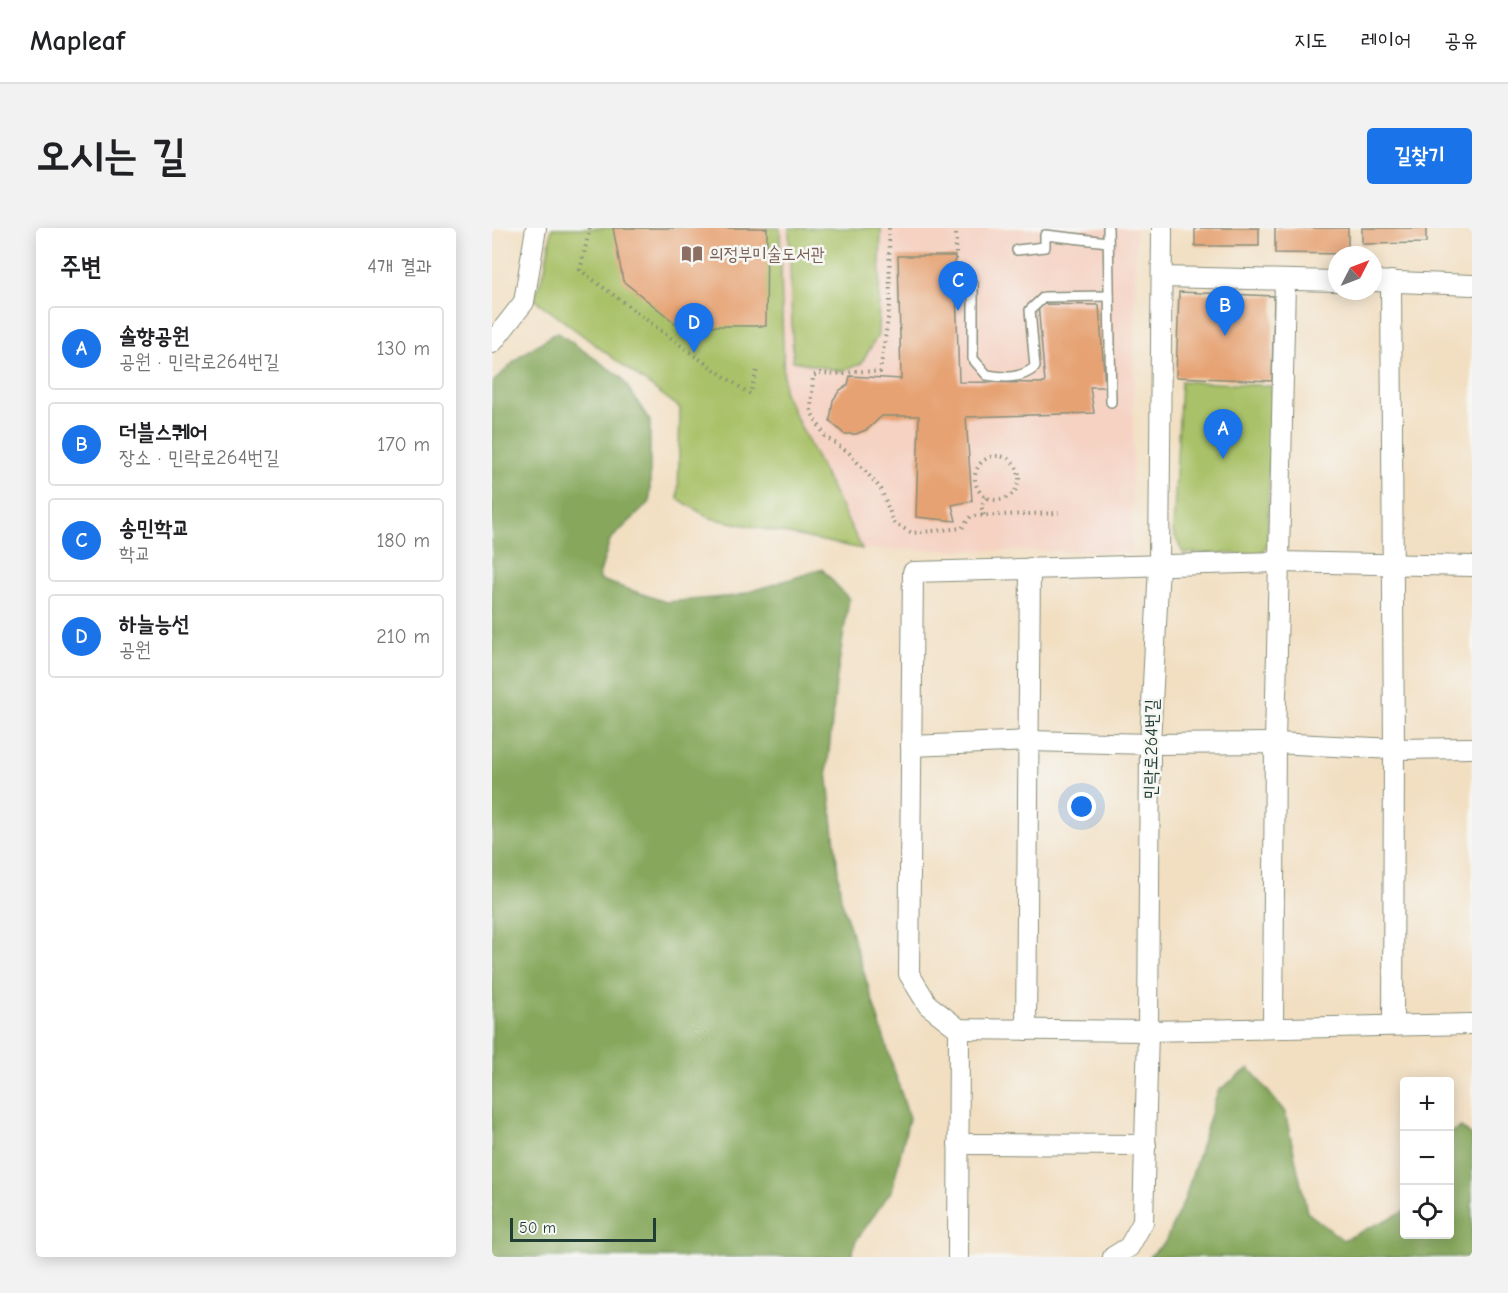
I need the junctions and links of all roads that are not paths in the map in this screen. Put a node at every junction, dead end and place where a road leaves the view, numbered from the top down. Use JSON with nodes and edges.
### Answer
{"nodes":[{"id":1,"x":536,"y":228,"type":"edge"},
{"id":2,"x":1108,"y":228,"type":"edge"},
{"id":3,"x":1162,"y":228,"type":"edge"},
{"id":4,"x":1108,"y":242,"type":"junction"},
{"id":5,"x":1017,"y":250,"type":"dead end"},
{"id":6,"x":1162,"y":277,"type":"junction"},
{"id":7,"x":1285,"y":280,"type":"junction"},
{"id":8,"x":1328,"y":281,"type":"edge"},
{"id":9,"x":1382,"y":281,"type":"edge"},
{"id":10,"x":1472,"y":285,"type":"edge"},
{"id":11,"x":973,"y":288,"type":"road end"},
{"id":12,"x":1109,"y":296,"type":"junction"},
{"id":13,"x":492,"y":344,"type":"edge"},
{"id":14,"x":1111,"y":402,"type":"dead end"},
{"id":15,"x":1279,"y":562,"type":"junction"},
{"id":16,"x":1392,"y":564,"type":"junction"},
{"id":17,"x":1159,"y":565,"type":"junction"},
{"id":18,"x":1472,"y":566,"type":"edge"},
{"id":19,"x":1030,"y":568,"type":"junction"},
{"id":20,"x":1029,"y":741,"type":"junction"},
{"id":21,"x":1275,"y":743,"type":"junction"},
{"id":22,"x":1150,"y":744,"type":"junction"},
{"id":23,"x":911,"y":746,"type":"junction"},
{"id":24,"x":1472,"y":748,"type":"edge"},
{"id":25,"x":1394,"y":749,"type":"junction"},
{"id":26,"x":1472,"y":1024,"type":"edge"},
{"id":27,"x":1393,"y":1025,"type":"junction"},
{"id":28,"x":1273,"y":1028,"type":"junction"},
{"id":29,"x":959,"y":1029,"type":"junction"},
{"id":30,"x":1026,"y":1030,"type":"junction"},
{"id":31,"x":1148,"y":1031,"type":"junction"},
{"id":32,"x":958,"y":1144,"type":"junction"},
{"id":33,"x":1146,"y":1145,"type":"junction"},
{"id":34,"x":958,"y":1257,"type":"edge"},
{"id":35,"x":1113,"y":1257,"type":"edge"}],
"edges":[{"from":1,"to":13,"type":"street"},
{"from":2,"to":4,"type":"lane"},
{"from":3,"to":6,"type":"street","name":"민락로264번길"},
{"from":4,"to":5,"type":"lane"},
{"from":4,"to":12,"type":"lane"},
{"from":6,"to":7,"type":"street"},
{"from":6,"to":17,"type":"street","name":"민락로264번길"},
{"from":7,"to":8,"type":"street"},
{"from":7,"to":15,"type":"street"},
{"from":9,"to":10,"type":"street"},
{"from":9,"to":16,"type":"street"},
{"from":11,"to":12,"type":"lane"},
{"from":12,"to":14,"type":"lane"},
{"from":15,"to":16,"type":"street"},
{"from":15,"to":17,"type":"street"},
{"from":15,"to":21,"type":"street"},
{"from":16,"to":18,"type":"street"},
{"from":16,"to":25,"type":"street"},
{"from":17,"to":19,"type":"street"},
{"from":17,"to":22,"type":"street","name":"민락로264번길"},
{"from":19,"to":20,"type":"street"},
{"from":19,"to":23,"type":"street"},
{"from":20,"to":22,"type":"street"},
{"from":20,"to":23,"type":"street"},
{"from":20,"to":30,"type":"street"},
{"from":21,"to":22,"type":"street"},
{"from":21,"to":25,"type":"street"},
{"from":21,"to":28,"type":"street"},
{"from":22,"to":31,"type":"street","name":"민락로264번길"},
{"from":23,"to":29,"type":"street"},
{"from":24,"to":25,"type":"street"},
{"from":25,"to":27,"type":"street"},
{"from":26,"to":27,"type":"street"},
{"from":27,"to":28,"type":"street"},
{"from":28,"to":31,"type":"street"},
{"from":29,"to":30,"type":"street"},
{"from":29,"to":32,"type":"street"},
{"from":30,"to":31,"type":"street"},
{"from":31,"to":33,"type":"street","name":"민락로264번길"},
{"from":32,"to":33,"type":"street"},
{"from":32,"to":34,"type":"street"},
{"from":33,"to":35,"type":"street","name":"민락로264번길"}]}
